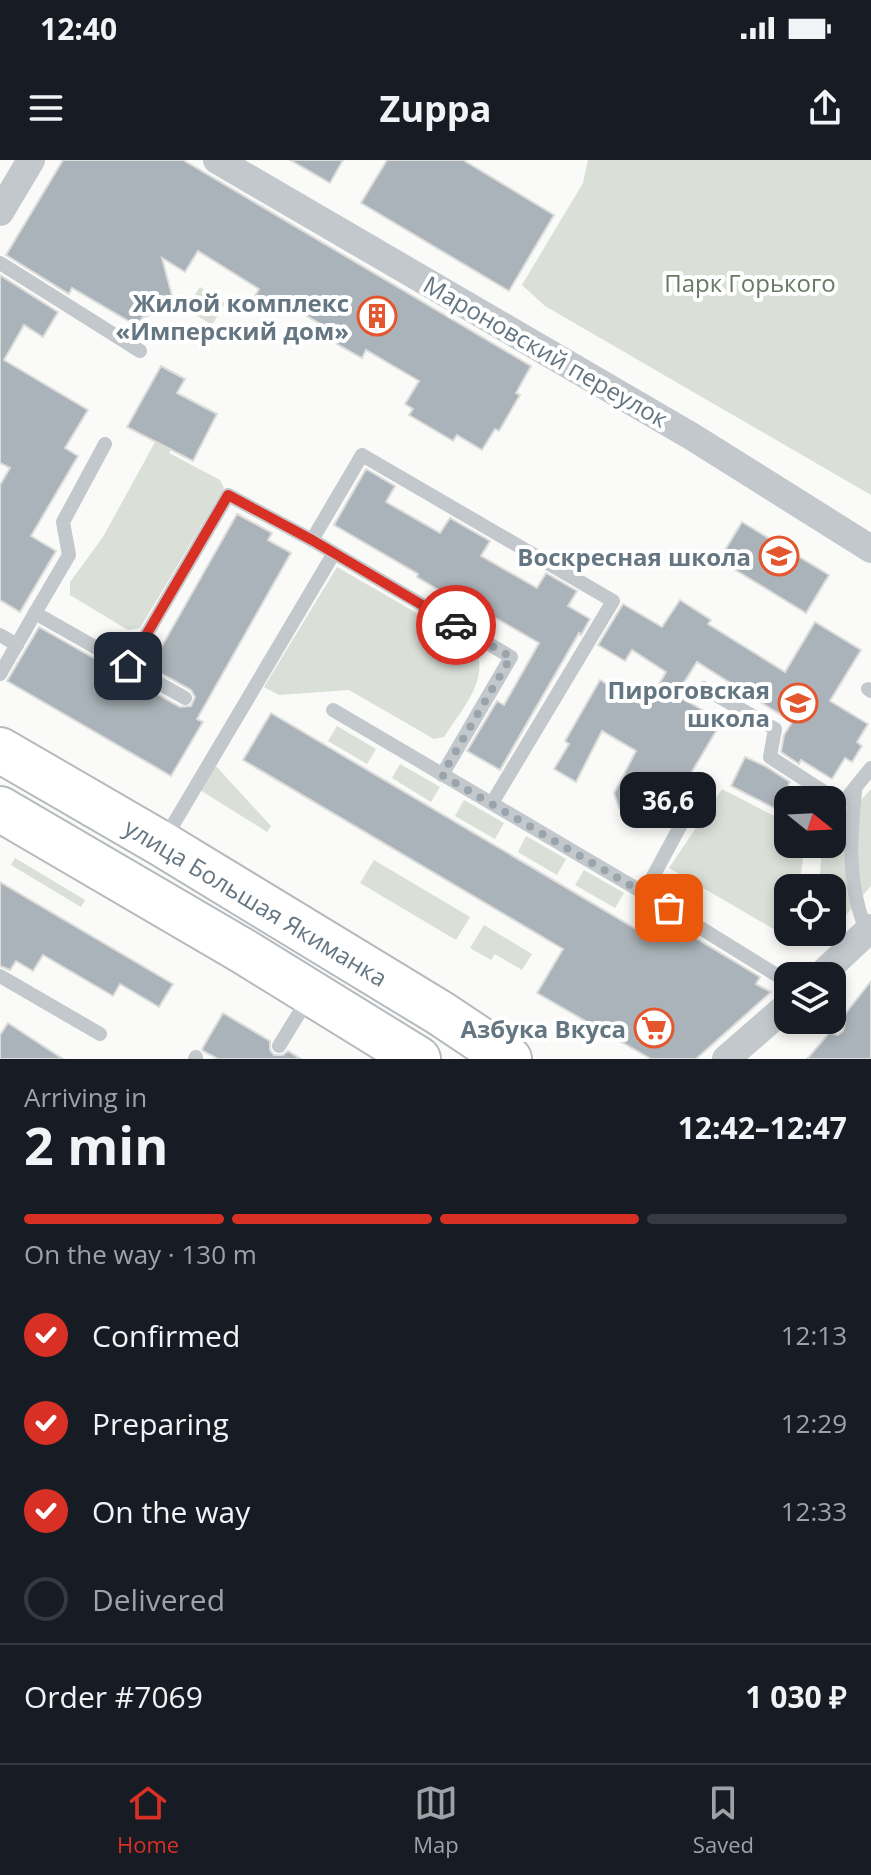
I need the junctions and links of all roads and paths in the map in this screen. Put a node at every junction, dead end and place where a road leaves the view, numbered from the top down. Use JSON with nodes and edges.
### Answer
{"nodes":[{"id":1,"x":217,"y":160,"type":"edge"},
{"id":2,"x":17,"y":173,"type":"edge"},
{"id":3,"x":0,"y":212,"type":"edge"},
{"id":4,"x":0,"y":263,"type":"edge"},
{"id":5,"x":140,"y":351,"type":"dead end"},
{"id":6,"x":105,"y":444,"type":"dead end"},
{"id":7,"x":312,"y":540,"type":"junction"},
{"id":8,"x":871,"y":549,"type":"edge"},
{"id":9,"x":334,"y":553,"type":"junction"},
{"id":10,"x":35,"y":613,"type":"junction"},
{"id":11,"x":0,"y":635,"type":"edge"},
{"id":12,"x":17,"y":645,"type":"junction"},
{"id":13,"x":128,"y":666,"type":"junction"},
{"id":14,"x":0,"y":674,"type":"edge"},
{"id":15,"x":704,"y":688,"type":"dead end"},
{"id":16,"x":185,"y":698,"type":"dead end"},
{"id":17,"x":333,"y":710,"type":"dead end"},
{"id":18,"x":0,"y":750,"type":"edge"},
{"id":19,"x":871,"y":768,"type":"edge"},
{"id":20,"x":442,"y":775,"type":"junction"},
{"id":21,"x":855,"y":791,"type":"junction"},
{"id":22,"x":696,"y":797,"type":"dead end"},
{"id":23,"x":492,"y":803,"type":"junction"},
{"id":24,"x":0,"y":809,"type":"edge"},
{"id":25,"x":162,"y":844,"type":"junction"},
{"id":26,"x":644,"y":893,"type":"junction"},
{"id":27,"x":869,"y":930,"type":"edge"},
{"id":28,"x":835,"y":962,"type":"edge"},
{"id":29,"x":774,"y":973,"type":"edge"},
{"id":30,"x":0,"y":976,"type":"edge"},
{"id":31,"x":311,"y":993,"type":"junction"},
{"id":32,"x":774,"y":1017,"type":"edge"},
{"id":33,"x":100,"y":1034,"type":"dead end"},
{"id":34,"x":279,"y":1046,"type":"dead end"},
{"id":35,"x":418,"y":1059,"type":"edge"},
{"id":36,"x":509,"y":1059,"type":"edge"},
{"id":37,"x":726,"y":1059,"type":"edge"}],
"edges":[{"from":1,"to":8,"type":"street","name":"Мароновский переулок"},
{"from":2,"to":3,"type":"street"},
{"from":4,"to":5,"type":"lane"},
{"from":6,"to":10,"type":"lane"},
{"from":7,"to":9,"type":"lane"},
{"from":7,"to":13,"type":"lane"},
{"from":7,"to":23,"type":"lane"},
{"from":9,"to":20,"type":"lane"},
{"from":9,"to":25,"type":"lane"},
{"from":10,"to":12,"type":"lane"},
{"from":10,"to":13,"type":"lane"},
{"from":11,"to":12,"type":"lane"},
{"from":12,"to":14,"type":"lane"},
{"from":13,"to":16,"type":"lane"},
{"from":15,"to":21,"type":"lane"},
{"from":17,"to":20,"type":"lane"},
{"from":18,"to":25,"type":"main road","name":"улица Большая Якиманка"},
{"from":19,"to":21,"type":"lane"},
{"from":20,"to":23,"type":"lane"},
{"from":21,"to":27,"type":"lane"},
{"from":22,"to":26,"type":"lane"},
{"from":23,"to":26,"type":"lane"},
{"from":24,"to":31,"type":"main road","name":"улица Большая Якиманка"},
{"from":25,"to":36,"type":"main road","name":"улица Большая Якиманка"},
{"from":26,"to":29,"type":"lane"},
{"from":27,"to":28,"type":"street"},
{"from":30,"to":33,"type":"lane"},
{"from":31,"to":34,"type":"lane"},
{"from":31,"to":35,"type":"main road","name":"улица Большая Якиманка"},
{"from":32,"to":37,"type":"street"}]}
